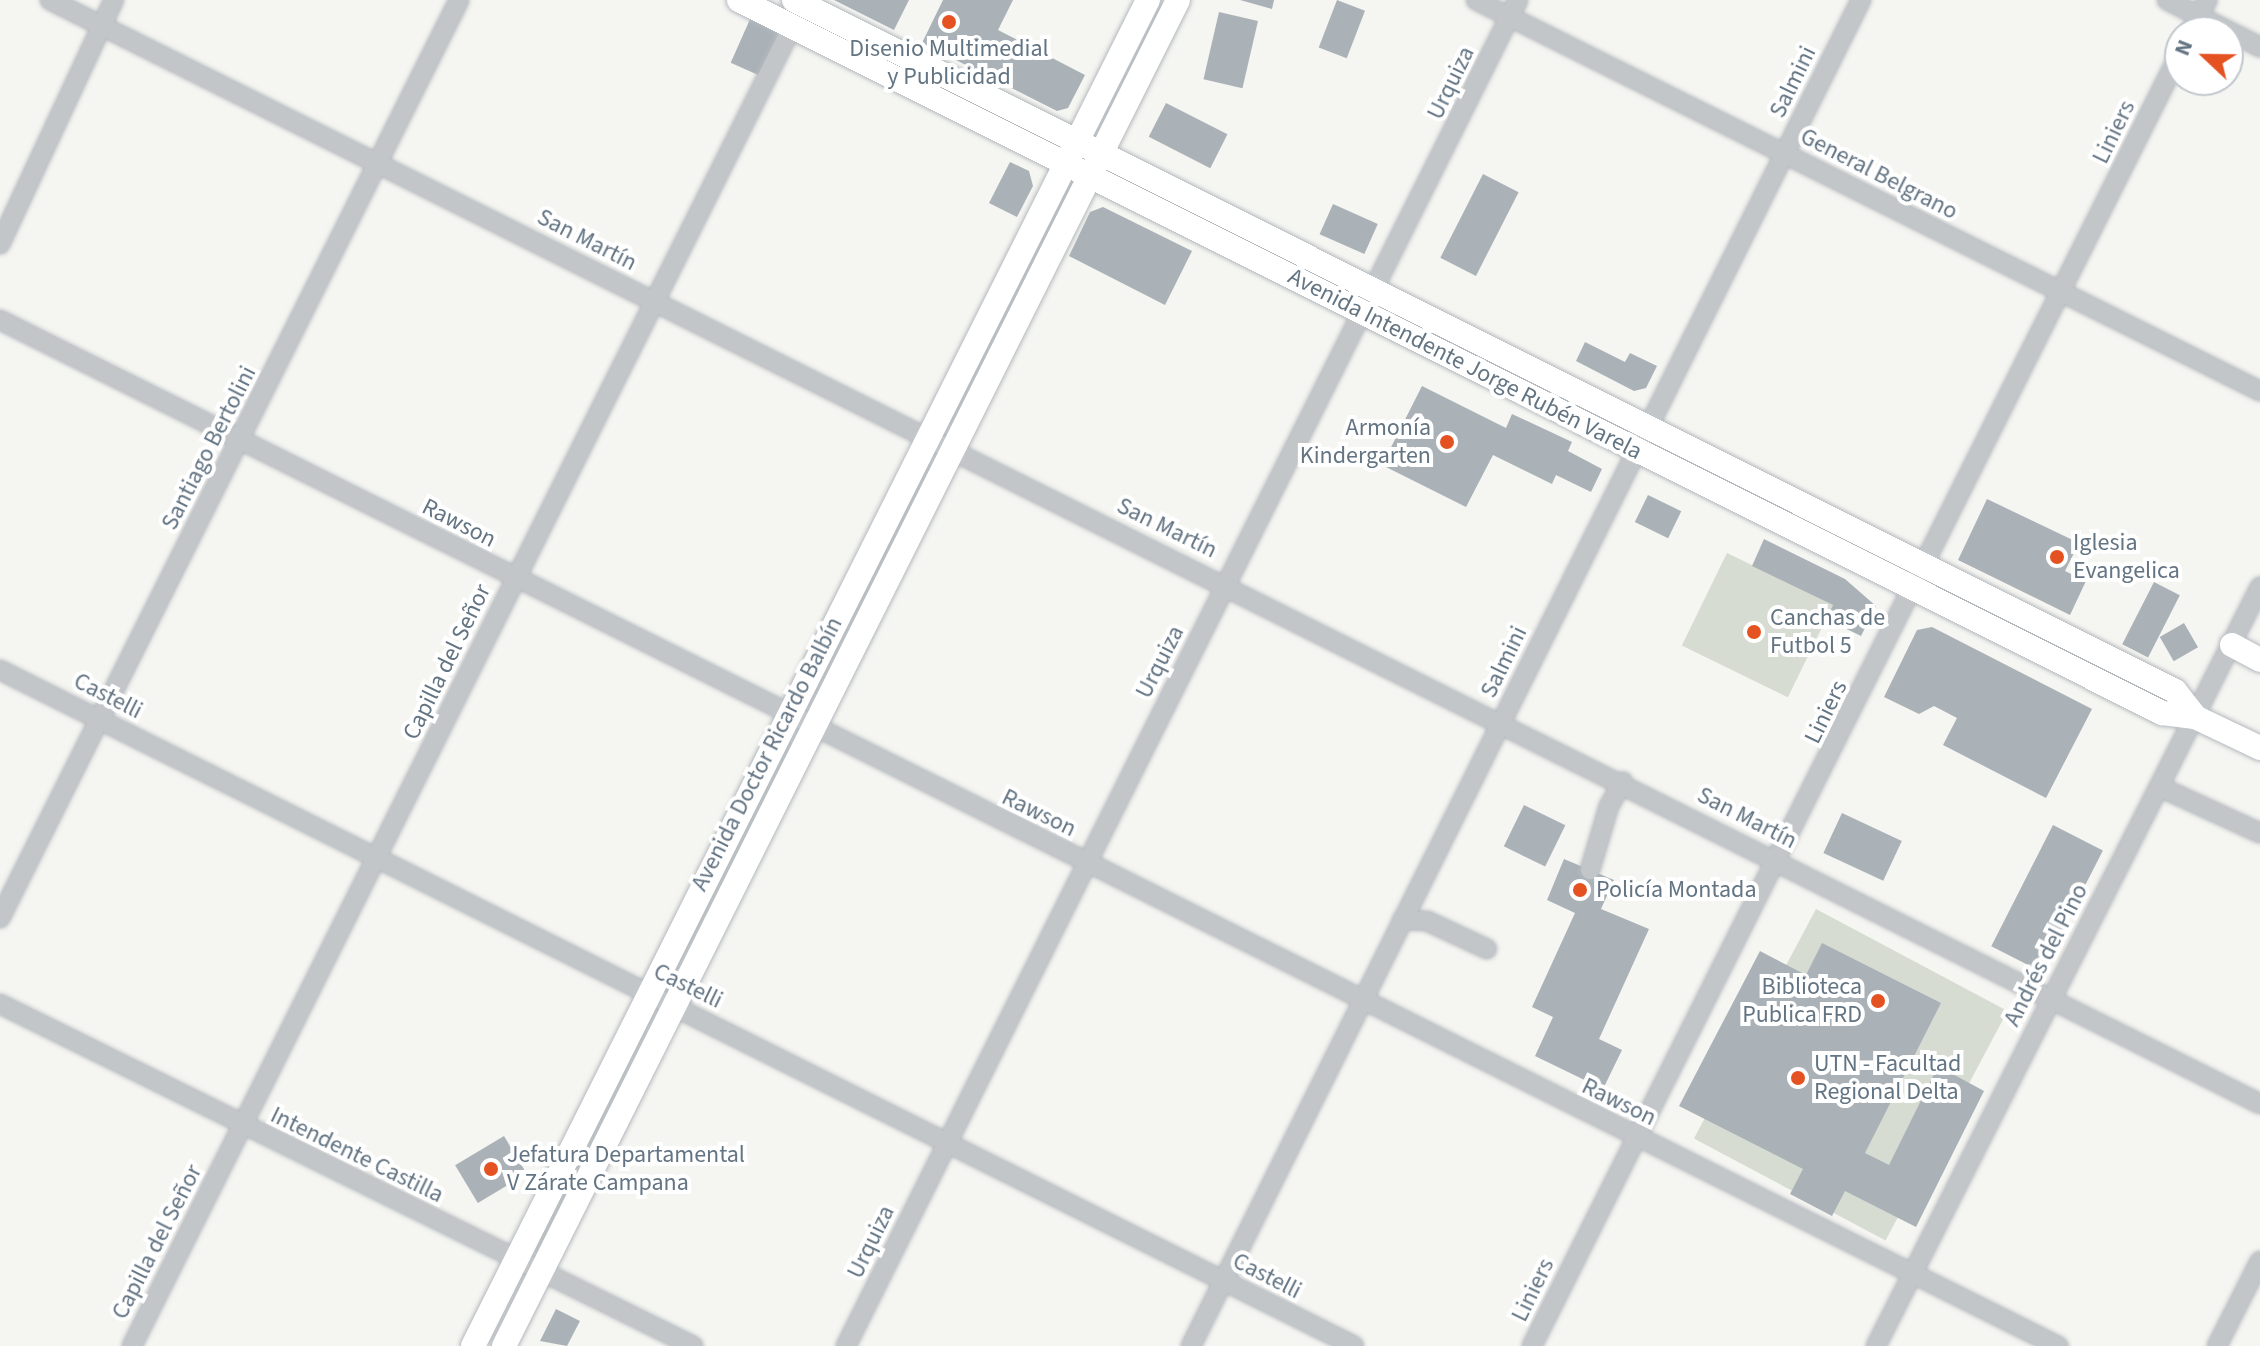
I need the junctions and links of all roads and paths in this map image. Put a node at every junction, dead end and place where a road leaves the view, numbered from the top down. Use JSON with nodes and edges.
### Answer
{"nodes":[{"id":1,"x":50,"y":0,"type":"edge"},
{"id":2,"x":114,"y":0,"type":"edge"},
{"id":3,"x":459,"y":0,"type":"edge"},
{"id":4,"x":739,"y":0,"type":"edge"},
{"id":5,"x":1148,"y":0,"type":"edge"},
{"id":6,"x":1178,"y":0,"type":"edge"},
{"id":7,"x":1476,"y":0,"type":"edge"},
{"id":8,"x":1861,"y":0,"type":"edge"},
{"id":9,"x":2167,"y":0,"type":"edge"},
{"id":10,"x":801,"y":2,"type":"edge"},
{"id":11,"x":1514,"y":8,"type":"edge"},
{"id":12,"x":2199,"y":16,"type":"edge"},
{"id":13,"x":101,"y":26,"type":"junction"},
{"id":14,"x":792,"y":27,"type":"junction"},
{"id":15,"x":2164,"y":85,"type":"edge"},
{"id":16,"x":1078,"y":141,"type":"junction"},
{"id":17,"x":1102,"y":153,"type":"junction"},
{"id":18,"x":1784,"y":154,"type":"junction"},
{"id":19,"x":379,"y":160,"type":"junction"},
{"id":20,"x":1066,"y":164,"type":"junction"},
{"id":21,"x":1090,"y":176,"type":"junction"},
{"id":22,"x":0,"y":244,"type":"edge"},
{"id":23,"x":1375,"y":290,"type":"junction"},
{"id":24,"x":2062,"y":292,"type":"junction"},
{"id":25,"x":653,"y":300,"type":"junction"},
{"id":26,"x":1364,"y":313,"type":"junction"},
{"id":27,"x":0,"y":320,"type":"edge"},
{"id":28,"x":2260,"y":391,"type":"edge"},
{"id":29,"x":1648,"y":426,"type":"junction"},
{"id":30,"x":929,"y":437,"type":"junction"},
{"id":31,"x":240,"y":440,"type":"junction"},
{"id":32,"x":954,"y":448,"type":"junction"},
{"id":33,"x":1637,"y":450,"type":"junction"},
{"id":34,"x":1926,"y":565,"type":"junction"},
{"id":35,"x":515,"y":578,"type":"junction"},
{"id":36,"x":1225,"y":584,"type":"junction"},
{"id":37,"x":2260,"y":587,"type":"edge"},
{"id":38,"x":1914,"y":589,"type":"junction"},
{"id":39,"x":2232,"y":645,"type":"junction"},
{"id":40,"x":2260,"y":660,"type":"edge"},
{"id":41,"x":0,"y":670,"type":"edge"},
{"id":42,"x":786,"y":714,"type":"junction"},
{"id":43,"x":2195,"y":717,"type":"junction"},
{"id":44,"x":99,"y":719,"type":"junction"},
{"id":45,"x":1502,"y":721,"type":"junction"},
{"id":46,"x":813,"y":728,"type":"junction"},
{"id":47,"x":2260,"y":748,"type":"edge"},
{"id":48,"x":1623,"y":782,"type":"junction"},
{"id":49,"x":2160,"y":787,"type":"junction"},
{"id":50,"x":2260,"y":833,"type":"edge"},
{"id":51,"x":376,"y":857,"type":"junction"},
{"id":52,"x":1779,"y":861,"type":"junction"},
{"id":53,"x":1086,"y":863,"type":"junction"},
{"id":54,"x":1590,"y":870,"type":"dead end"},
{"id":55,"x":0,"y":918,"type":"edge"},
{"id":56,"x":1402,"y":920,"type":"junction"},
{"id":57,"x":1487,"y":949,"type":"dead end"},
{"id":58,"x":648,"y":993,"type":"junction"},
{"id":59,"x":2051,"y":995,"type":"junction"},
{"id":60,"x":1362,"y":1001,"type":"junction"},
{"id":61,"x":0,"y":1004,"type":"edge"},
{"id":62,"x":674,"y":1006,"type":"junction"},
{"id":63,"x":2260,"y":1104,"type":"edge"},
{"id":64,"x":243,"y":1125,"type":"junction"},
{"id":65,"x":1636,"y":1137,"type":"junction"},
{"id":66,"x":947,"y":1142,"type":"junction"},
{"id":67,"x":516,"y":1261,"type":"junction"},
{"id":68,"x":2260,"y":1261,"type":"edge"},
{"id":69,"x":542,"y":1270,"type":"junction"},
{"id":70,"x":1912,"y":1275,"type":"junction"},
{"id":71,"x":1223,"y":1281,"type":"junction"},
{"id":72,"x":682,"y":1344,"type":"edge"},
{"id":73,"x":132,"y":1346,"type":"edge"},
{"id":74,"x":473,"y":1346,"type":"edge"},
{"id":75,"x":504,"y":1346,"type":"edge"},
{"id":76,"x":846,"y":1346,"type":"edge"},
{"id":77,"x":1191,"y":1346,"type":"edge"},
{"id":78,"x":1354,"y":1346,"type":"edge"},
{"id":79,"x":1532,"y":1346,"type":"edge"},
{"id":80,"x":1876,"y":1346,"type":"edge"},
{"id":81,"x":2058,"y":1346,"type":"edge"},
{"id":82,"x":2217,"y":1346,"type":"edge"}],
"edges":[{"from":1,"to":13,"type":"street","name":"San Martín"},
{"from":2,"to":13,"type":"street"},
{"from":3,"to":19,"type":"street","name":"Santiago Bertolini"},
{"from":4,"to":14,"type":"main road","name":"Avenida Intendente Jorge Rubén Varela"},
{"from":5,"to":16,"type":"main road","name":"Avenida Doctor Ricardo Balbín"},
{"from":6,"to":17,"type":"main road","name":"Avenida Doctor Ricardo Balbín"},
{"from":7,"to":11,"type":"street","name":"General Belgrano"},
{"from":8,"to":18,"type":"street","name":"Salmini"},
{"from":9,"to":12,"type":"street"},
{"from":10,"to":14,"type":"street","name":"Capilla del Señor"},
{"from":10,"to":16,"type":"main road","name":"Avenida Intendente Jorge Rubén Varela"},
{"from":11,"to":18,"type":"street","name":"General Belgrano"},
{"from":11,"to":23,"type":"street","name":"Urquiza"},
{"from":13,"to":19,"type":"street","name":"San Martín"},
{"from":13,"to":22,"type":"street"},
{"from":14,"to":20,"type":"main road","name":"Avenida Intendente Jorge Rubén Varela"},
{"from":14,"to":25,"type":"street","name":"Capilla del Señor"},
{"from":15,"to":24,"type":"street","name":"Liniers"},
{"from":16,"to":17,"type":"main road","name":"Avenida Intendente Jorge Rubén Varela"},
{"from":16,"to":20,"type":"main road","name":"Avenida Doctor Ricardo Balbín"},
{"from":17,"to":21,"type":"main road","name":"Avenida Doctor Ricardo Balbín"},
{"from":17,"to":23,"type":"main road","name":"Avenida Intendente Jorge Rubén Varela"},
{"from":18,"to":24,"type":"street","name":"General Belgrano"},
{"from":18,"to":29,"type":"street","name":"Salmini"},
{"from":19,"to":25,"type":"street","name":"San Martín"},
{"from":19,"to":31,"type":"street","name":"Santiago Bertolini"},
{"from":20,"to":21,"type":"main road","name":"Avenida Intendente Jorge Rubén Varela"},
{"from":20,"to":30,"type":"main road","name":"Avenida Doctor Ricardo Balbín"},
{"from":21,"to":26,"type":"main road","name":"Avenida Intendente Jorge Rubén Varela"},
{"from":21,"to":32,"type":"main road","name":"Avenida Doctor Ricardo Balbín"},
{"from":23,"to":26,"type":"street","name":"Urquiza"},
{"from":23,"to":29,"type":"main road","name":"Avenida Intendente Jorge Rubén Varela"},
{"from":24,"to":28,"type":"street","name":"General Belgrano"},
{"from":24,"to":34,"type":"street","name":"Liniers"},
{"from":25,"to":30,"type":"street","name":"San Martín"},
{"from":25,"to":35,"type":"street","name":"Capilla del Señor"},
{"from":26,"to":33,"type":"main road","name":"Avenida Intendente Jorge Rubén Varela"},
{"from":26,"to":36,"type":"street","name":"Urquiza"},
{"from":27,"to":31,"type":"street","name":"Rawson"},
{"from":29,"to":33,"type":"street","name":"Salmini"},
{"from":29,"to":34,"type":"main road","name":"Avenida Intendente Jorge Rubén Varela"},
{"from":30,"to":32,"type":"street","name":"San Martín"},
{"from":30,"to":42,"type":"main road","name":"Avenida Doctor Ricardo Balbín"},
{"from":31,"to":35,"type":"street","name":"Rawson"},
{"from":31,"to":44,"type":"street","name":"Santiago Bertolini"},
{"from":32,"to":36,"type":"street","name":"San Martín"},
{"from":32,"to":46,"type":"main road","name":"Avenida Doctor Ricardo Balbín"},
{"from":33,"to":38,"type":"main road","name":"Avenida Intendente Jorge Rubén Varela"},
{"from":33,"to":45,"type":"street","name":"Salmini"},
{"from":34,"to":38,"type":"street","name":"Liniers"},
{"from":34,"to":43,"type":"main road","name":"Avenida Intendente Jorge Rubén Varela"},
{"from":35,"to":42,"type":"street","name":"Rawson"},
{"from":35,"to":51,"type":"street","name":"Capilla del Señor"},
{"from":36,"to":45,"type":"street","name":"San Martín"},
{"from":36,"to":53,"type":"street","name":"Urquiza"},
{"from":37,"to":39,"type":"street","name":"Andrés del Pino"},
{"from":38,"to":43,"type":"main road","name":"Avenida Intendente Jorge Rubén Varela"},
{"from":38,"to":52,"type":"street","name":"Liniers"},
{"from":39,"to":40,"type":"main road"},
{"from":39,"to":43,"type":"street","name":"Andrés del Pino"},
{"from":41,"to":44,"type":"street","name":"Castelli"},
{"from":42,"to":46,"type":"street","name":"Rawson"},
{"from":42,"to":58,"type":"main road","name":"Avenida Doctor Ricardo Balbín"},
{"from":43,"to":47,"type":"main road","name":"Avenida Intendente Jorge Rubén Varela"},
{"from":43,"to":49,"type":"street","name":"Andrés del Pino"},
{"from":44,"to":51,"type":"street","name":"Castelli"},
{"from":44,"to":55,"type":"street","name":"Santiago Bertolini"},
{"from":45,"to":48,"type":"street","name":"San Martín"},
{"from":45,"to":56,"type":"street","name":"Salmini"},
{"from":46,"to":53,"type":"street","name":"Rawson"},
{"from":46,"to":62,"type":"main road","name":"Avenida Doctor Ricardo Balbín"},
{"from":48,"to":52,"type":"street","name":"San Martín"},
{"from":48,"to":54,"type":"street"},
{"from":49,"to":50,"type":"street"},
{"from":49,"to":59,"type":"street","name":"Andrés del Pino"},
{"from":51,"to":58,"type":"street","name":"Castelli"},
{"from":51,"to":64,"type":"street","name":"Capilla del Señor"},
{"from":52,"to":59,"type":"street","name":"San Martín"},
{"from":52,"to":65,"type":"street","name":"Liniers"},
{"from":53,"to":60,"type":"street","name":"Rawson"},
{"from":53,"to":66,"type":"street","name":"Urquiza"},
{"from":56,"to":57,"type":"street"},
{"from":56,"to":60,"type":"street","name":"Salmini"},
{"from":58,"to":62,"type":"street","name":"Castelli"},
{"from":58,"to":67,"type":"main road","name":"Avenida Doctor Ricardo Balbín"},
{"from":59,"to":63,"type":"street","name":"San Martín"},
{"from":59,"to":70,"type":"street","name":"Andrés del Pino"},
{"from":60,"to":65,"type":"street","name":"Rawson"},
{"from":60,"to":71,"type":"street","name":"Salmini"},
{"from":61,"to":64,"type":"street","name":"Intendente Castilla"},
{"from":62,"to":66,"type":"street","name":"Castelli"},
{"from":62,"to":69,"type":"main road","name":"Avenida Doctor Ricardo Balbín"},
{"from":64,"to":67,"type":"street","name":"Intendente Castilla"},
{"from":64,"to":73,"type":"street","name":"Capilla del Señor"},
{"from":65,"to":70,"type":"street","name":"Rawson"},
{"from":65,"to":79,"type":"street","name":"Liniers"},
{"from":66,"to":71,"type":"street","name":"Castelli"},
{"from":66,"to":76,"type":"street","name":"Urquiza"},
{"from":67,"to":69,"type":"street","name":"Intendente Castilla"},
{"from":67,"to":74,"type":"main road","name":"Avenida Doctor Ricardo Balbín"},
{"from":68,"to":82,"type":"street"},
{"from":69,"to":72,"type":"street","name":"Intendente Castilla"},
{"from":69,"to":75,"type":"main road","name":"Avenida Doctor Ricardo Balbín"},
{"from":70,"to":80,"type":"street","name":"Andrés del Pino"},
{"from":70,"to":81,"type":"street","name":"Rawson"},
{"from":71,"to":77,"type":"street","name":"Salmini"},
{"from":71,"to":78,"type":"street","name":"Castelli"}]}
